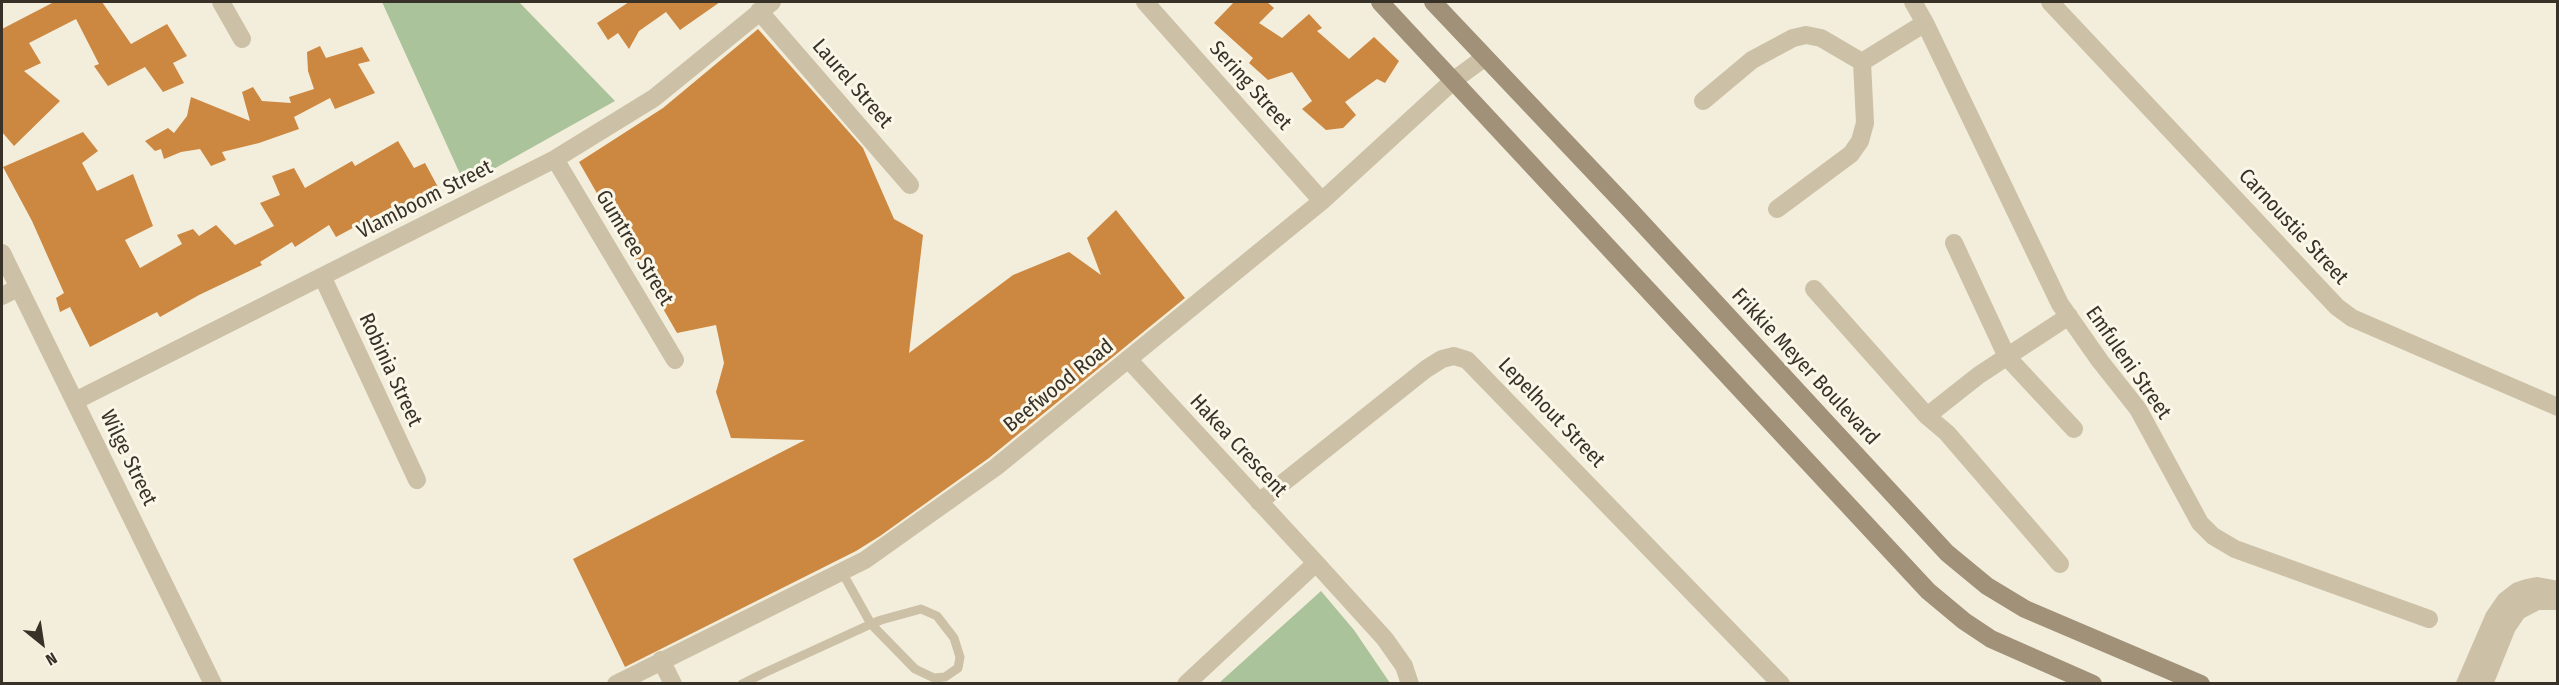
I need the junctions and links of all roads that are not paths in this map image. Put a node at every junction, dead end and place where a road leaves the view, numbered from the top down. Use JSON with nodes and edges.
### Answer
{"nodes":[{"id":1,"x":221,"y":2,"type":"edge"},
{"id":2,"x":1145,"y":2,"type":"edge"},
{"id":3,"x":1380,"y":2,"type":"edge"},
{"id":4,"x":1433,"y":2,"type":"edge"},
{"id":5,"x":1913,"y":2,"type":"edge"},
{"id":6,"x":2050,"y":2,"type":"edge"},
{"id":7,"x":766,"y":6,"type":"edge"},
{"id":8,"x":1925,"y":23,"type":"junction"},
{"id":9,"x":242,"y":39,"type":"dead end"},
{"id":10,"x":1485,"y":57,"type":"junction"},
{"id":11,"x":1862,"y":62,"type":"junction"},
{"id":12,"x":1454,"y":81,"type":"junction"},
{"id":13,"x":1703,"y":101,"type":"dead end"},
{"id":14,"x":555,"y":159,"type":"junction"},
{"id":15,"x":910,"y":185,"type":"dead end"},
{"id":16,"x":1322,"y":201,"type":"junction"},
{"id":17,"x":1777,"y":209,"type":"dead end"},
{"id":18,"x":1954,"y":243,"type":"dead end"},
{"id":19,"x":2,"y":253,"type":"edge"},
{"id":20,"x":323,"y":278,"type":"junction"},
{"id":21,"x":1814,"y":289,"type":"dead end"},
{"id":22,"x":10,"y":292,"type":"edge"},
{"id":23,"x":2069,"y":316,"type":"junction"},
{"id":24,"x":2007,"y":357,"type":"junction"},
{"id":25,"x":1128,"y":359,"type":"junction"},
{"id":26,"x":675,"y":360,"type":"dead end"},
{"id":27,"x":75,"y":401,"type":"junction"},
{"id":28,"x":2558,"y":407,"type":"edge"},
{"id":29,"x":1927,"y":416,"type":"junction"},
{"id":30,"x":2074,"y":429,"type":"dead end"},
{"id":31,"x":417,"y":480,"type":"dead end"},
{"id":32,"x":1259,"y":502,"type":"junction"},
{"id":33,"x":1316,"y":563,"type":"junction"},
{"id":34,"x":2060,"y":564,"type":"dead end"},
{"id":35,"x":842,"y":572,"type":"junction"},
{"id":36,"x":2558,"y":590,"type":"edge"},
{"id":37,"x":2558,"y":601,"type":"edge"},
{"id":38,"x":2429,"y":619,"type":"dead end"},
{"id":39,"x":871,"y":624,"type":"junction"},
{"id":40,"x":661,"y":660,"type":"junction"},
{"id":41,"x":213,"y":684,"type":"edge"},
{"id":42,"x":616,"y":684,"type":"edge"},
{"id":43,"x":673,"y":684,"type":"edge"},
{"id":44,"x":742,"y":684,"type":"edge"},
{"id":45,"x":1186,"y":684,"type":"edge"},
{"id":46,"x":1410,"y":684,"type":"edge"},
{"id":47,"x":1781,"y":684,"type":"edge"},
{"id":48,"x":2093,"y":684,"type":"edge"},
{"id":49,"x":2201,"y":684,"type":"edge"},
{"id":50,"x":2465,"y":684,"type":"edge"},
{"id":51,"x":2484,"y":684,"type":"edge"}],
"edges":[{"from":1,"to":9,"type":"street"},
{"from":2,"to":16,"type":"street","name":"Sering Street"},
{"from":3,"to":12,"type":"street"},
{"from":4,"to":10,"type":"street","name":"Frikkie Meyer Boulevard"},
{"from":5,"to":8,"type":"street","name":"Emfuleni Street"},
{"from":6,"to":28,"type":"street","name":"Carnoustie Street"},
{"from":7,"to":14,"type":"street","name":"Vlamboom Street"},
{"from":7,"to":15,"type":"street","name":"Laurel Street"},
{"from":8,"to":11,"type":"street"},
{"from":8,"to":23,"type":"street","name":"Emfuleni Street"},
{"from":10,"to":12,"type":"street","name":"Beefwood Road"},
{"from":10,"to":49,"type":"street","name":"Frikkie Meyer Boulevard"},
{"from":11,"to":13,"type":"street"},
{"from":11,"to":17,"type":"street"},
{"from":12,"to":16,"type":"street","name":"Beefwood Road"},
{"from":12,"to":48,"type":"street"},
{"from":14,"to":20,"type":"street","name":"Vlamboom Street"},
{"from":14,"to":26,"type":"street","name":"Gumtree Street"},
{"from":16,"to":25,"type":"street","name":"Beefwood Road"},
{"from":18,"to":24,"type":"street"},
{"from":19,"to":22,"type":"street","name":"Wilge Street"},
{"from":20,"to":27,"type":"street","name":"Vlamboom Street"},
{"from":20,"to":31,"type":"street","name":"Robinia Street"},
{"from":21,"to":29,"type":"street"},
{"from":22,"to":27,"type":"street","name":"Wilge Street"},
{"from":23,"to":24,"type":"street"},
{"from":23,"to":38,"type":"street","name":"Emfuleni Street"},
{"from":24,"to":29,"type":"street"},
{"from":24,"to":30,"type":"street"},
{"from":25,"to":32,"type":"street","name":"Hakea Crescent"},
{"from":25,"to":35,"type":"street","name":"Beefwood Road"},
{"from":27,"to":41,"type":"street","name":"Wilge Street"},
{"from":29,"to":34,"type":"street"},
{"from":32,"to":33,"type":"street","name":"Hakea Crescent"},
{"from":32,"to":47,"type":"street","name":"Lepelhout Street"},
{"from":33,"to":45,"type":"street"},
{"from":33,"to":46,"type":"street","name":"Hakea Crescent"},
{"from":35,"to":39,"type":"lane"},
{"from":35,"to":40,"type":"street","name":"Beefwood Road"},
{"from":36,"to":50,"type":"street"},
{"from":37,"to":51,"type":"street"},
{"from":39,"to":39,"type":"lane"},
{"from":39,"to":44,"type":"lane"},
{"from":40,"to":42,"type":"street","name":"Beefwood Road"},
{"from":40,"to":43,"type":"street"}]}
